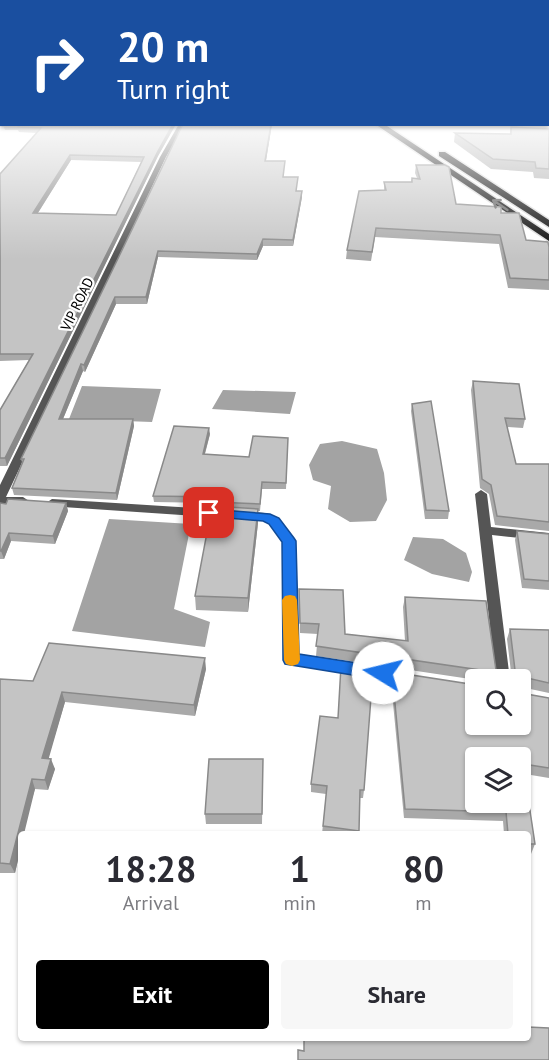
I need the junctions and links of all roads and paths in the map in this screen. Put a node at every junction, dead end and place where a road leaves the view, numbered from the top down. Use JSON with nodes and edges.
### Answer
{"nodes":[{"id":1,"x":162,"y":159,"type":"edge"},
{"id":2,"x":431,"y":159,"type":"edge"},
{"id":3,"x":451,"y":159,"type":"edge"},
{"id":4,"x":549,"y":224,"type":"edge"},
{"id":5,"x":549,"y":238,"type":"edge"},
{"id":6,"x":481,"y":494,"type":"dead end"},
{"id":7,"x":0,"y":499,"type":"edge"},
{"id":8,"x":486,"y":530,"type":"junction"},
{"id":9,"x":549,"y":537,"type":"edge"},
{"id":10,"x":501,"y":669,"type":"edge"},
{"id":11,"x":418,"y":678,"type":"edge"}],
"edges":[{"from":1,"to":7,"type":"street","name":"VIP ROAD"},
{"from":5,"to":2,"type":"main road","one_way":true},
{"from":3,"to":4,"type":"main road"},
{"from":6,"to":8,"type":"street"},
{"from":7,"to":11,"type":"street"},
{"from":8,"to":9,"type":"street"},
{"from":8,"to":10,"type":"street"}]}
